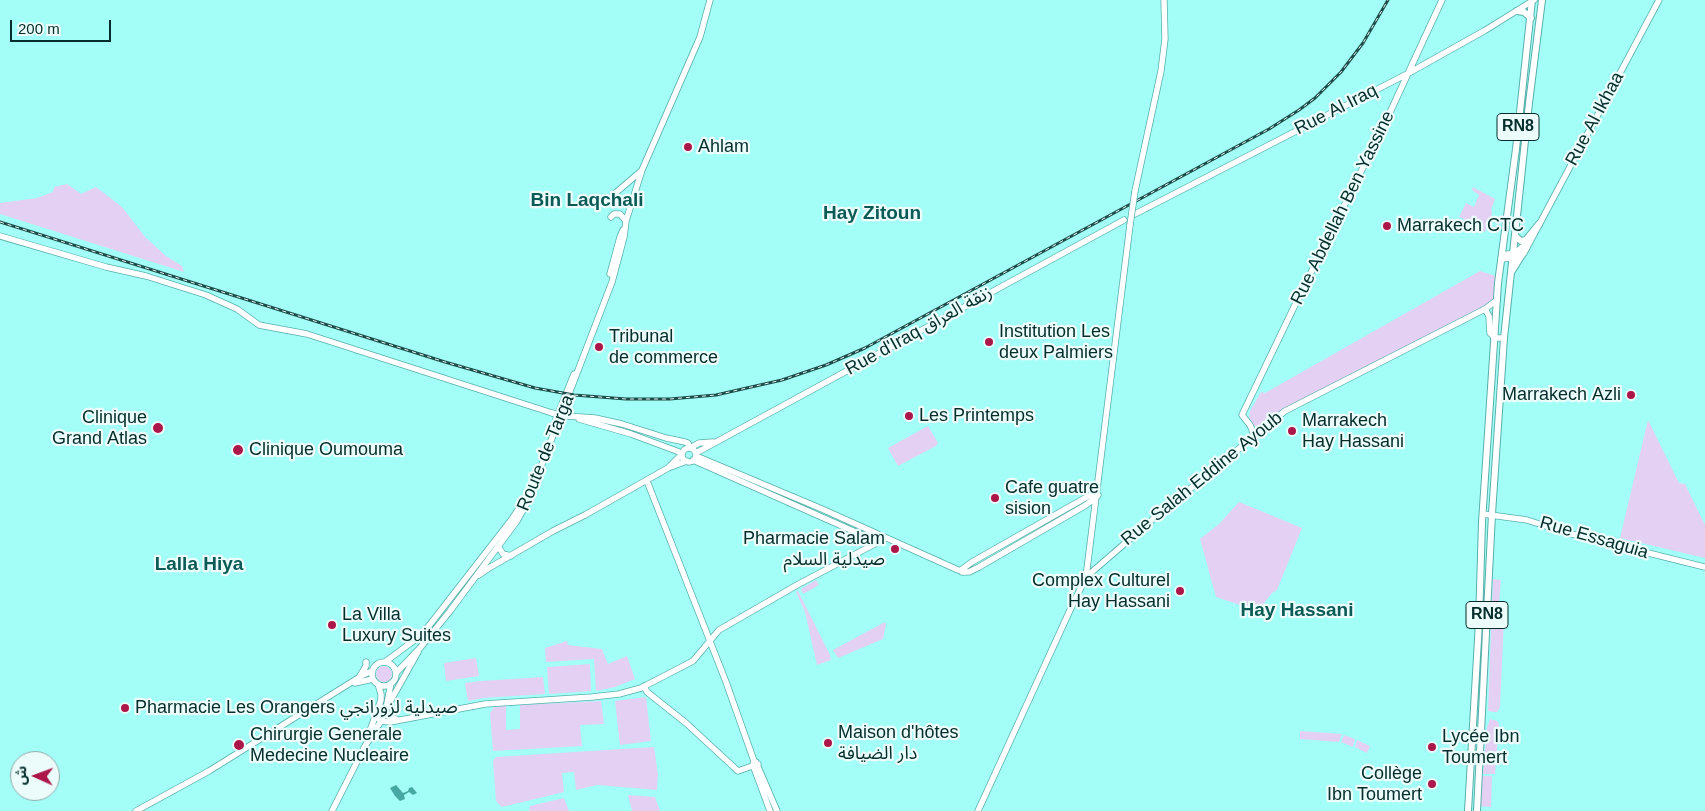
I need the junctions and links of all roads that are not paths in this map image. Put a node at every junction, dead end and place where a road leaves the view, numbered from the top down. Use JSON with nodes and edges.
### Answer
{"nodes":[{"id":1,"x":710,"y":0,"type":"edge"},
{"id":2,"x":1164,"y":0,"type":"edge"},
{"id":3,"x":1442,"y":0,"type":"edge"},
{"id":4,"x":1533,"y":0,"type":"edge"},
{"id":5,"x":1542,"y":0,"type":"edge"},
{"id":6,"x":1659,"y":0,"type":"edge"},
{"id":7,"x":1517,"y":11,"type":"junction"},
{"id":8,"x":1530,"y":18,"type":"junction"},
{"id":9,"x":1407,"y":74,"type":"junction"},
{"id":10,"x":642,"y":170,"type":"junction"},
{"id":11,"x":612,"y":196,"type":"dead end"},
{"id":12,"x":1135,"y":214,"type":"dead end"},
{"id":13,"x":611,"y":217,"type":"dead end"},
{"id":14,"x":1124,"y":220,"type":"dead end"},
{"id":15,"x":626,"y":221,"type":"junction"},
{"id":16,"x":1539,"y":224,"type":"junction"},
{"id":17,"x":624,"y":228,"type":"junction"},
{"id":18,"x":0,"y":236,"type":"edge"},
{"id":19,"x":1514,"y":236,"type":"junction"},
{"id":20,"x":1531,"y":239,"type":"junction"},
{"id":21,"x":1512,"y":256,"type":"junction"},
{"id":22,"x":1522,"y":256,"type":"junction"},
{"id":23,"x":1501,"y":257,"type":"junction"},
{"id":24,"x":1511,"y":272,"type":"junction"},
{"id":25,"x":1497,"y":300,"type":"junction"},
{"id":26,"x":1485,"y":309,"type":"junction"},
{"id":27,"x":1494,"y":338,"type":"junction"},
{"id":28,"x":1504,"y":338,"type":"junction"},
{"id":29,"x":573,"y":417,"type":"junction"},
{"id":30,"x":1254,"y":436,"type":"junction"},
{"id":31,"x":685,"y":442,"type":"junction"},
{"id":32,"x":715,"y":442,"type":"junction"},
{"id":33,"x":699,"y":443,"type":"junction"},
{"id":34,"x":690,"y":448,"type":"junction"},
{"id":35,"x":705,"y":448,"type":"junction"},
{"id":36,"x":674,"y":449,"type":"junction"},
{"id":37,"x":682,"y":453,"type":"junction"},
{"id":38,"x":693,"y":458,"type":"junction"},
{"id":39,"x":703,"y":458,"type":"junction"},
{"id":40,"x":675,"y":461,"type":"junction"},
{"id":41,"x":668,"y":468,"type":"junction"},
{"id":42,"x":647,"y":481,"type":"junction"},
{"id":43,"x":1098,"y":495,"type":"junction"},
{"id":44,"x":1086,"y":505,"type":"junction"},
{"id":45,"x":1483,"y":514,"type":"junction"},
{"id":46,"x":1492,"y":514,"type":"junction"},
{"id":47,"x":1095,"y":520,"type":"junction"},
{"id":48,"x":886,"y":538,"type":"junction"},
{"id":49,"x":878,"y":542,"type":"junction"},
{"id":50,"x":498,"y":546,"type":"junction"},
{"id":51,"x":511,"y":556,"type":"junction"},
{"id":52,"x":1705,"y":567,"type":"edge"},
{"id":53,"x":960,"y":571,"type":"junction"},
{"id":54,"x":1086,"y":577,"type":"junction"},
{"id":55,"x":473,"y":580,"type":"junction"},
{"id":56,"x":710,"y":642,"type":"junction"},
{"id":57,"x":420,"y":648,"type":"junction"},
{"id":58,"x":366,"y":662,"type":"dead end"},
{"id":59,"x":386,"y":662,"type":"junction"},
{"id":60,"x":372,"y":671,"type":"junction"},
{"id":61,"x":396,"y":673,"type":"junction"},
{"id":62,"x":358,"y":678,"type":"junction"},
{"id":63,"x":376,"y":682,"type":"junction"},
{"id":64,"x":391,"y":683,"type":"junction"},
{"id":65,"x":350,"y":684,"type":"junction"},
{"id":66,"x":644,"y":686,"type":"junction"},
{"id":67,"x":386,"y":709,"type":"junction"},
{"id":68,"x":376,"y":716,"type":"junction"},
{"id":69,"x":398,"y":719,"type":"junction"},
{"id":70,"x":381,"y":721,"type":"junction"},
{"id":71,"x":365,"y":746,"type":"junction"},
{"id":72,"x":755,"y":763,"type":"junction"},
{"id":73,"x":136,"y":811,"type":"edge"},
{"id":74,"x":332,"y":811,"type":"edge"},
{"id":75,"x":770,"y":811,"type":"edge"},
{"id":76,"x":776,"y":811,"type":"edge"},
{"id":77,"x":978,"y":811,"type":"edge"},
{"id":78,"x":1468,"y":811,"type":"edge"},
{"id":79,"x":1477,"y":811,"type":"edge"}],
"edges":[{"from":1,"to":10,"type":"street","name":"Route de Targa"},
{"from":2,"to":43,"type":"street","bridge":true},
{"from":3,"to":9,"type":"street","name":"Rue Abdellah Ben Yassine"},
{"from":4,"to":7,"type":"street","name":"Rue Al Iraq"},
{"from":4,"to":8,"type":"main road","number":"RN8"},
{"from":5,"to":19,"type":"main road","number":"RN8"},
{"from":6,"to":16,"type":"street","name":"Rue Al Ikhaa"},
{"from":7,"to":8,"type":"main road"},
{"from":7,"to":9,"type":"street","name":"Rue Al Iraq"},
{"from":8,"to":23,"type":"main road","number":"RN8"},
{"from":9,"to":12,"type":"street","name":"Rue Al Iraq"},
{"from":9,"to":30,"type":"street","name":"Rue Abdellah Ben Yassine"},
{"from":10,"to":11,"type":"street"},
{"from":10,"to":15,"type":"street","name":"Route de Targa"},
{"from":13,"to":15,"type":"street"},
{"from":14,"to":32,"type":"street","name":"Rue d'Iraq زنقة العراق"},
{"from":15,"to":17,"type":"street","name":"Route de Targa"},
{"from":16,"to":19,"type":"main road"},
{"from":16,"to":20,"type":"street","name":"Rue Al Ikhaa"},
{"from":17,"to":50,"type":"street","name":"Route de Targa"},
{"from":17,"to":59,"type":"street","name":"Route de Targa"},
{"from":18,"to":29,"type":"street","bridge":true},
{"from":19,"to":21,"type":"main road","number":"RN8"},
{"from":20,"to":21,"type":"street","name":"Rue Al Ikhaa"},
{"from":20,"to":22,"type":"street","name":"Rue Al Ikhaa"},
{"from":21,"to":22,"type":"street"},
{"from":21,"to":23,"type":"street","name":"Rue Al Ikhaa"},
{"from":21,"to":24,"type":"main road","number":"RN8"},
{"from":22,"to":24,"type":"main road"},
{"from":23,"to":25,"type":"main road","number":"RN8"},
{"from":24,"to":28,"type":"main road","number":"RN8"},
{"from":25,"to":26,"type":"street","name":"Rue Salah Eddine Ayoub"},
{"from":25,"to":27,"type":"main road","number":"RN8"},
{"from":26,"to":27,"type":"street"},
{"from":26,"to":30,"type":"street","name":"Rue Salah Eddine Ayoub"},
{"from":27,"to":28,"type":"street"},
{"from":27,"to":45,"type":"main road","number":"RN8"},
{"from":28,"to":46,"type":"main road","number":"RN8"},
{"from":29,"to":31,"type":"street"},
{"from":29,"to":36,"type":"street"},
{"from":30,"to":54,"type":"street","name":"Rue Salah Eddine Ayoub"},
{"from":31,"to":33,"type":"street"},
{"from":31,"to":34,"type":"street"},
{"from":32,"to":33,"type":"street","name":"Rue d'Iraq زنقة العراق"},
{"from":32,"to":35,"type":"street","name":"Rue d'Iraq زنقة العراق"},
{"from":33,"to":34,"type":"street","name":"Rue d'Iraq زنقة العراق"},
{"from":34,"to":37,"type":"street","name":"Rue d'Iraq زنقة العراق"},
{"from":34,"to":38,"type":"street"},
{"from":35,"to":38,"type":"street","name":"Rue d'Iraq زنقة العراق"},
{"from":35,"to":39,"type":"street"},
{"from":36,"to":37,"type":"street"},
{"from":36,"to":40,"type":"street"},
{"from":37,"to":38,"type":"street"},
{"from":37,"to":40,"type":"street","name":"Rue d'Iraq زنقة العراق"},
{"from":38,"to":39,"type":"street"},
{"from":38,"to":41,"type":"street","name":"Rue d'Iraq زنقة العراق"},
{"from":38,"to":49,"type":"street"},
{"from":39,"to":48,"type":"street"},
{"from":40,"to":41,"type":"street","name":"Rue d'Iraq زنقة العراق"},
{"from":41,"to":42,"type":"street"},
{"from":42,"to":51,"type":"street"},
{"from":42,"to":56,"type":"street"},
{"from":43,"to":44,"type":"street"},
{"from":43,"to":47,"type":"street"},
{"from":43,"to":53,"type":"street"},
{"from":44,"to":47,"type":"street"},
{"from":44,"to":53,"type":"street"},
{"from":45,"to":46,"type":"street","name":"Rue Essaguia"},
{"from":45,"to":78,"type":"main road","number":"RN8"},
{"from":46,"to":52,"type":"street","name":"Rue Essaguia"},
{"from":46,"to":79,"type":"main road","number":"RN8"},
{"from":47,"to":54,"type":"street"},
{"from":48,"to":49,"type":"street"},
{"from":48,"to":53,"type":"street"},
{"from":49,"to":56,"type":"street"},
{"from":50,"to":51,"type":"street"},
{"from":50,"to":55,"type":"street","name":"Route de Targa"},
{"from":51,"to":55,"type":"street"},
{"from":54,"to":77,"type":"street"},
{"from":55,"to":57,"type":"street","name":"Route de Targa"},
{"from":56,"to":66,"type":"street"},
{"from":56,"to":72,"type":"street"},
{"from":57,"to":61,"type":"street","name":"Route de Targa"},
{"from":57,"to":67,"type":"street"},
{"from":58,"to":62,"type":"street"},
{"from":59,"to":60,"type":"street"},
{"from":59,"to":61,"type":"street"},
{"from":60,"to":62,"type":"street"},
{"from":60,"to":63,"type":"street"},
{"from":61,"to":64,"type":"street"},
{"from":62,"to":65,"type":"street"},
{"from":63,"to":64,"type":"street"},
{"from":63,"to":65,"type":"street"},
{"from":63,"to":68,"type":"street"},
{"from":64,"to":67,"type":"street"},
{"from":65,"to":73,"type":"street"},
{"from":66,"to":69,"type":"street"},
{"from":66,"to":72,"type":"street"},
{"from":67,"to":69,"type":"street"},
{"from":67,"to":70,"type":"street"},
{"from":68,"to":70,"type":"street"},
{"from":68,"to":71,"type":"street"},
{"from":69,"to":70,"type":"street"},
{"from":70,"to":71,"type":"street"},
{"from":71,"to":74,"type":"street"},
{"from":72,"to":75,"type":"street"},
{"from":72,"to":76,"type":"street"}]}
